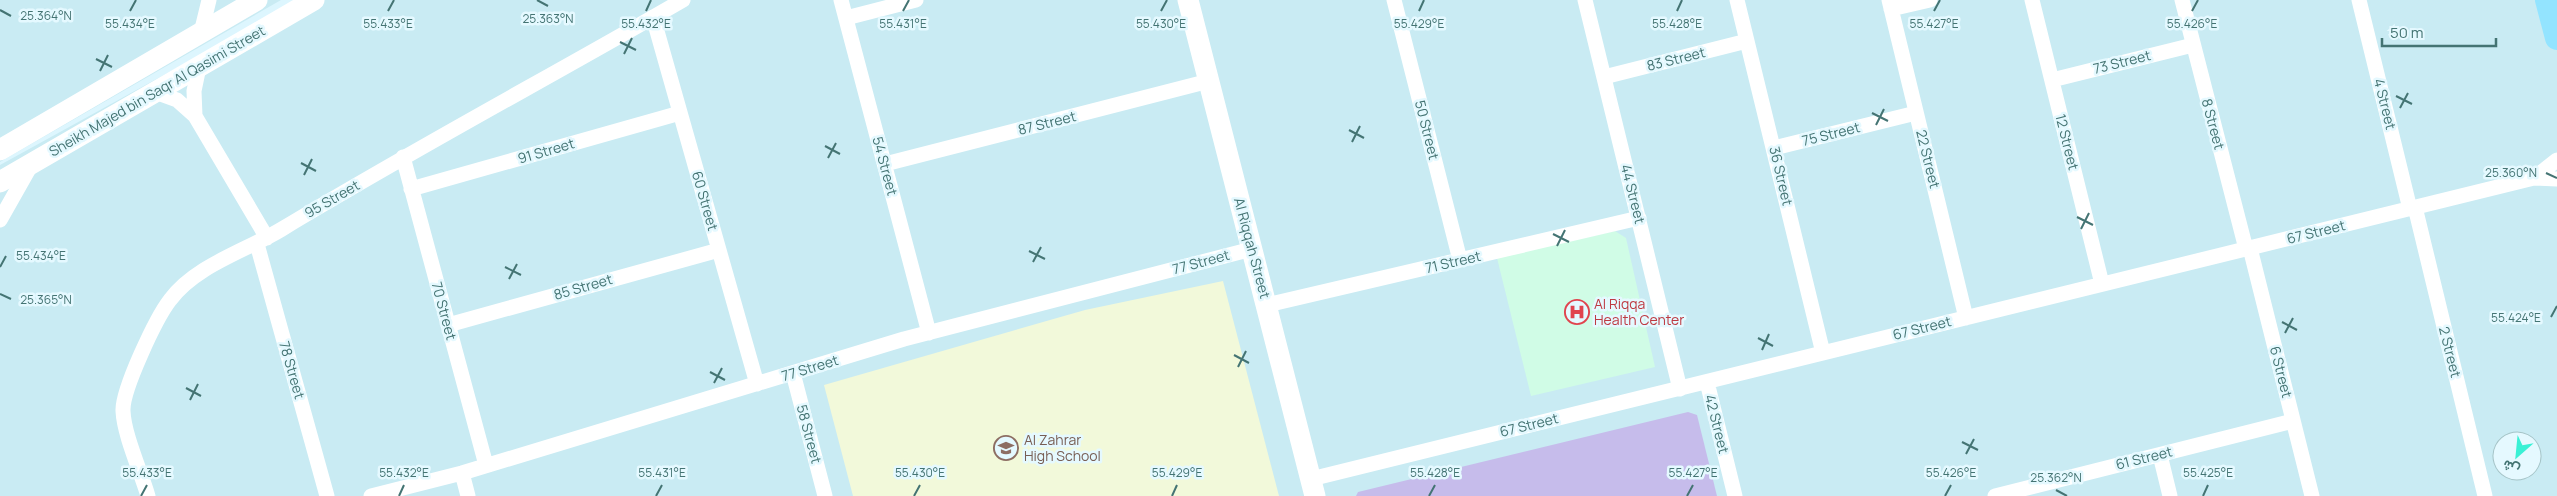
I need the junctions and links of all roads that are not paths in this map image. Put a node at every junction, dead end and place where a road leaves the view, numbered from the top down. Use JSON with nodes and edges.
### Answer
{"nodes":[{"id":1,"x":209,"y":0,"type":"edge"},
{"id":2,"x":257,"y":0,"type":"edge"},
{"id":3,"x":314,"y":0,"type":"edge"},
{"id":4,"x":683,"y":0,"type":"edge"},
{"id":5,"x":841,"y":0,"type":"edge"},
{"id":6,"x":916,"y":0,"type":"edge"},
{"id":7,"x":1188,"y":0,"type":"edge"},
{"id":8,"x":1394,"y":0,"type":"edge"},
{"id":9,"x":1585,"y":0,"type":"edge"},
{"id":10,"x":1737,"y":0,"type":"edge"},
{"id":11,"x":1930,"y":0,"type":"edge"},
{"id":12,"x":2032,"y":0,"type":"edge"},
{"id":13,"x":2182,"y":0,"type":"edge"},
{"id":14,"x":2359,"y":0,"type":"edge"},
{"id":15,"x":2547,"y":0,"type":"edge"},
{"id":16,"x":1890,"y":5,"type":"edge"},
{"id":17,"x":653,"y":17,"type":"junction"},
{"id":18,"x":846,"y":18,"type":"junction"},
{"id":19,"x":202,"y":33,"type":"junction"},
{"id":20,"x":2557,"y":38,"type":"edge"},
{"id":21,"x":1748,"y":41,"type":"junction"},
{"id":22,"x":2193,"y":45,"type":"junction"},
{"id":23,"x":199,"y":67,"type":"junction"},
{"id":24,"x":1604,"y":76,"type":"junction"},
{"id":25,"x":2052,"y":80,"type":"junction"},
{"id":26,"x":1208,"y":81,"type":"junction"},
{"id":27,"x":155,"y":92,"type":"junction"},
{"id":28,"x":680,"y":113,"type":"junction"},
{"id":29,"x":1916,"y":113,"type":"junction"},
{"id":30,"x":195,"y":116,"type":"junction"},
{"id":31,"x":4,"y":146,"type":"edge"},
{"id":32,"x":1774,"y":148,"type":"junction"},
{"id":33,"x":403,"y":157,"type":"junction"},
{"id":34,"x":2557,"y":160,"type":"edge"},
{"id":35,"x":32,"y":164,"type":"junction"},
{"id":36,"x":885,"y":164,"type":"junction"},
{"id":37,"x":2534,"y":178,"type":"junction"},
{"id":38,"x":2557,"y":180,"type":"edge"},
{"id":39,"x":0,"y":182,"type":"edge"},
{"id":40,"x":411,"y":188,"type":"junction"},
{"id":41,"x":2412,"y":208,"type":"junction"},
{"id":42,"x":1639,"y":218,"type":"junction"},
{"id":43,"x":0,"y":220,"type":"edge"},
{"id":44,"x":262,"y":241,"type":"junction"},
{"id":45,"x":2248,"y":248,"type":"junction"},
{"id":46,"x":1252,"y":249,"type":"junction"},
{"id":47,"x":719,"y":250,"type":"junction"},
{"id":48,"x":1460,"y":260,"type":"junction"},
{"id":49,"x":2102,"y":284,"type":"junction"},
{"id":50,"x":1267,"y":305,"type":"junction"},
{"id":51,"x":1966,"y":318,"type":"junction"},
{"id":52,"x":448,"y":325,"type":"junction"},
{"id":53,"x":929,"y":333,"type":"junction"},
{"id":54,"x":1823,"y":353,"type":"junction"},
{"id":55,"x":793,"y":373,"type":"junction"},
{"id":56,"x":1707,"y":382,"type":"junction"},
{"id":57,"x":757,"y":384,"type":"junction"},
{"id":58,"x":1680,"y":389,"type":"junction"},
{"id":59,"x":2293,"y":421,"type":"junction"},
{"id":60,"x":2160,"y":454,"type":"junction"},
{"id":61,"x":486,"y":465,"type":"junction"},
{"id":62,"x":462,"y":473,"type":"junction"},
{"id":63,"x":1313,"y":487,"type":"edge"},
{"id":64,"x":2022,"y":493,"type":"edge"},
{"id":65,"x":148,"y":496,"type":"edge"},
{"id":66,"x":327,"y":496,"type":"edge"},
{"id":67,"x":371,"y":496,"type":"edge"},
{"id":68,"x":468,"y":496,"type":"edge"},
{"id":69,"x":825,"y":496,"type":"edge"},
{"id":70,"x":1735,"y":496,"type":"edge"},
{"id":71,"x":1995,"y":496,"type":"edge"},
{"id":72,"x":2170,"y":496,"type":"edge"},
{"id":73,"x":2312,"y":496,"type":"edge"},
{"id":74,"x":2485,"y":496,"type":"edge"}],
"edges":[{"from":1,"to":19,"type":"street"},
{"from":2,"to":19,"type":"main road","name":"Sheikh Majed bin Saqr Al Qasimi Street"},
{"from":3,"to":23,"type":"main road","name":"Sheikh Majed bin Saqr Al Qasimi Street"},
{"from":4,"to":17,"type":"street","name":"95 Street"},
{"from":5,"to":18,"type":"street","name":"54 Street"},
{"from":6,"to":18,"type":"street"},
{"from":7,"to":26,"type":"main road","name":"Al Riqqah Street"},
{"from":8,"to":48,"type":"street","name":"50 Street"},
{"from":9,"to":24,"type":"street","name":"44 Street"},
{"from":10,"to":21,"type":"street","name":"36 Street"},
{"from":11,"to":16,"type":"street"},
{"from":12,"to":25,"type":"street","name":"12 Street"},
{"from":13,"to":22,"type":"street","name":"8 Street"},
{"from":14,"to":41,"type":"street","name":"4 Street"},
{"from":15,"to":20,"type":"main road"},
{"from":16,"to":29,"type":"street","name":"22 Street"},
{"from":17,"to":28,"type":"street","name":"60 Street"},
{"from":17,"to":33,"type":"street","name":"95 Street"},
{"from":18,"to":36,"type":"street","name":"54 Street"},
{"from":19,"to":31,"type":"main road","name":"Sheikh Majed bin Saqr Al Qasimi Street"},
{"from":21,"to":24,"type":"street","name":"83 Street"},
{"from":21,"to":32,"type":"street","name":"36 Street"},
{"from":22,"to":25,"type":"street","name":"73 Street"},
{"from":22,"to":45,"type":"street","name":"8 Street"},
{"from":23,"to":27,"type":"main road","name":"Sheikh Majed bin Saqr Al Qasimi Street"},
{"from":23,"to":30,"type":"street"},
{"from":24,"to":42,"type":"street","name":"44 Street"},
{"from":25,"to":49,"type":"street","name":"12 Street"},
{"from":26,"to":36,"type":"street","name":"87 Street"},
{"from":26,"to":46,"type":"main road","name":"Al Riqqah Street"},
{"from":27,"to":30,"type":"street"},
{"from":27,"to":35,"type":"main road","name":"Sheikh Majed bin Saqr Al Qasimi Street"},
{"from":28,"to":40,"type":"street","name":"91 Street"},
{"from":28,"to":47,"type":"street","name":"60 Street"},
{"from":29,"to":32,"type":"street","name":"75 Street"},
{"from":29,"to":51,"type":"street","name":"22 Street"},
{"from":30,"to":44,"type":"street","name":"78 Street"},
{"from":32,"to":54,"type":"street","name":"36 Street"},
{"from":33,"to":40,"type":"street","name":"70 Street"},
{"from":33,"to":44,"type":"street","name":"95 Street"},
{"from":34,"to":37,"type":"street","name":"67 Street"},
{"from":35,"to":39,"type":"main road","name":"Sheikh Majed bin Saqr Al Qasimi Street"},
{"from":35,"to":43,"type":"street"},
{"from":36,"to":53,"type":"street","name":"54 Street"},
{"from":37,"to":38,"type":"street","name":"67 Street"},
{"from":37,"to":41,"type":"street","name":"67 Street"},
{"from":40,"to":52,"type":"street","name":"70 Street"},
{"from":41,"to":45,"type":"street","name":"67 Street"},
{"from":41,"to":74,"type":"street","name":"2 Street"},
{"from":42,"to":48,"type":"street","name":"71 Street"},
{"from":42,"to":58,"type":"street","name":"44 Street"},
{"from":44,"to":65,"type":"street","name":"95 Street"},
{"from":44,"to":66,"type":"street","name":"78 Street"},
{"from":45,"to":49,"type":"street","name":"67 Street"},
{"from":45,"to":59,"type":"street","name":"6 Street"},
{"from":46,"to":50,"type":"main road","name":"Al Riqqah Street"},
{"from":46,"to":53,"type":"street","name":"77 Street"},
{"from":47,"to":52,"type":"street","name":"85 Street"},
{"from":47,"to":57,"type":"street","name":"60 Street"},
{"from":48,"to":50,"type":"street","name":"71 Street"},
{"from":49,"to":51,"type":"street","name":"67 Street"},
{"from":50,"to":63,"type":"main road","name":"Al Riqqah Street"},
{"from":51,"to":54,"type":"street","name":"67 Street"},
{"from":52,"to":61,"type":"street","name":"70 Street"},
{"from":53,"to":55,"type":"street","name":"77 Street"},
{"from":54,"to":56,"type":"street","name":"67 Street"},
{"from":55,"to":57,"type":"street","name":"77 Street"},
{"from":55,"to":69,"type":"street","name":"58 Street"},
{"from":56,"to":58,"type":"street","name":"67 Street"},
{"from":56,"to":70,"type":"street","name":"42 Street"},
{"from":57,"to":61,"type":"street","name":"77 Street"},
{"from":58,"to":63,"type":"street","name":"67 Street"},
{"from":59,"to":60,"type":"street","name":"61 Street"},
{"from":59,"to":73,"type":"street","name":"6 Street"},
{"from":60,"to":64,"type":"street","name":"61 Street"},
{"from":60,"to":72,"type":"street"},
{"from":61,"to":62,"type":"street","name":"77 Street"},
{"from":62,"to":67,"type":"street","name":"77 Street"},
{"from":62,"to":68,"type":"street"},
{"from":64,"to":71,"type":"street","name":"61 Street"}]}
